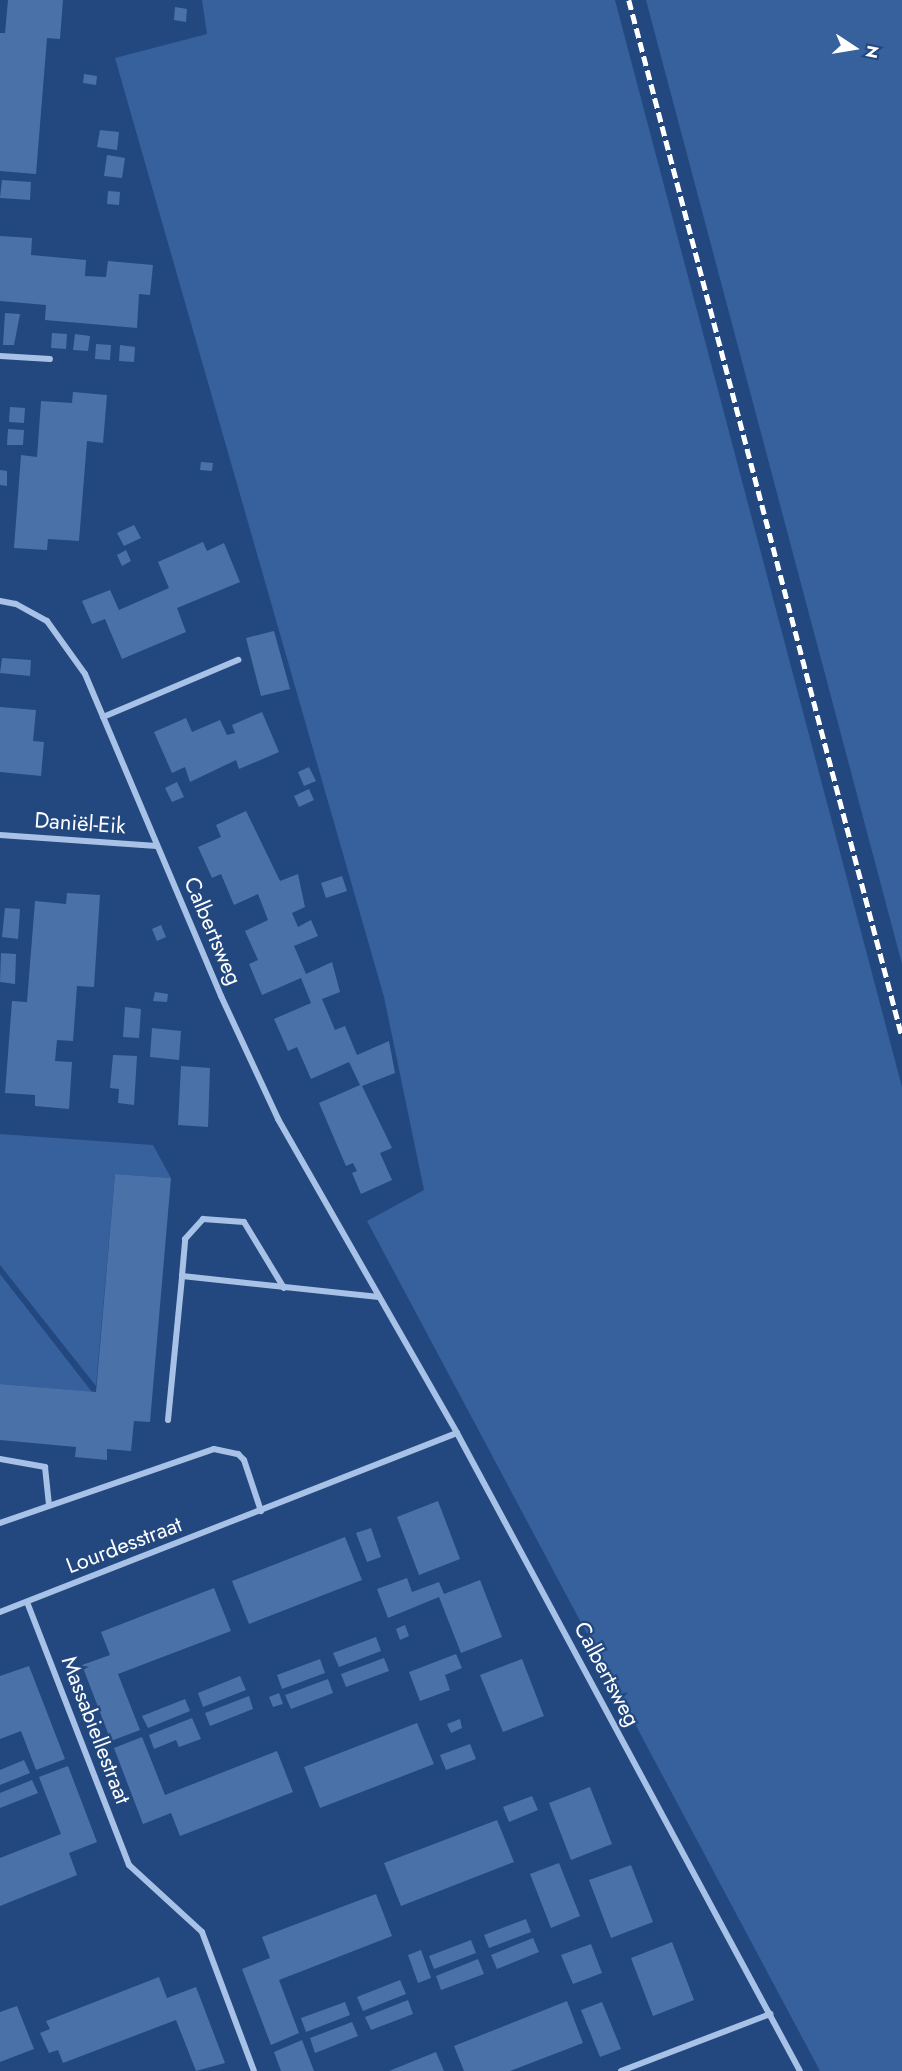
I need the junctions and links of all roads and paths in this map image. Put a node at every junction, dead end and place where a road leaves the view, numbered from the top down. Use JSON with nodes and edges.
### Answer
{"nodes":[{"id":1,"x":0,"y":356,"type":"edge"},
{"id":2,"x":50,"y":359,"type":"dead end"},
{"id":3,"x":0,"y":602,"type":"edge"},
{"id":4,"x":238,"y":660,"type":"dead end"},
{"id":5,"x":103,"y":717,"type":"junction"},
{"id":6,"x":0,"y":835,"type":"edge"},
{"id":7,"x":157,"y":846,"type":"junction"},
{"id":8,"x":182,"y":1276,"type":"junction"},
{"id":9,"x":284,"y":1288,"type":"junction"},
{"id":10,"x":380,"y":1297,"type":"junction"},
{"id":11,"x":168,"y":1420,"type":"dead end"},
{"id":12,"x":457,"y":1433,"type":"junction"},
{"id":13,"x":0,"y":1459,"type":"edge"},
{"id":14,"x":49,"y":1504,"type":"junction"},
{"id":15,"x":261,"y":1511,"type":"junction"},
{"id":16,"x":0,"y":1523,"type":"edge"},
{"id":17,"x":27,"y":1602,"type":"junction"},
{"id":18,"x":0,"y":1612,"type":"edge"},
{"id":19,"x":770,"y":2014,"type":"junction"},
{"id":20,"x":254,"y":2071,"type":"edge"},
{"id":21,"x":621,"y":2071,"type":"edge"},
{"id":22,"x":800,"y":2071,"type":"edge"}],
"edges":[{"from":1,"to":2,"type":"street"},
{"from":3,"to":5,"type":"street","name":"Calbertsweg"},
{"from":4,"to":5,"type":"street"},
{"from":5,"to":7,"type":"street","name":"Calbertsweg"},
{"from":6,"to":7,"type":"street","name":"Daniël-Eik"},
{"from":7,"to":10,"type":"street","name":"Calbertsweg"},
{"from":8,"to":9,"type":"street"},
{"from":8,"to":9,"type":"street"},
{"from":8,"to":11,"type":"street"},
{"from":9,"to":10,"type":"street"},
{"from":10,"to":12,"type":"street","name":"Calbertsweg"},
{"from":12,"to":15,"type":"street","name":"Lourdesstraat"},
{"from":12,"to":19,"type":"street","name":"Calbertsweg"},
{"from":13,"to":14,"type":"street"},
{"from":14,"to":15,"type":"street"},
{"from":14,"to":16,"type":"street"},
{"from":15,"to":17,"type":"street","name":"Lourdesstraat"},
{"from":17,"to":18,"type":"street","name":"Lourdesstraat"},
{"from":17,"to":20,"type":"street","name":"Massabiellestraat"},
{"from":19,"to":21,"type":"street"},
{"from":19,"to":22,"type":"street","name":"Calbertsweg"}]}
